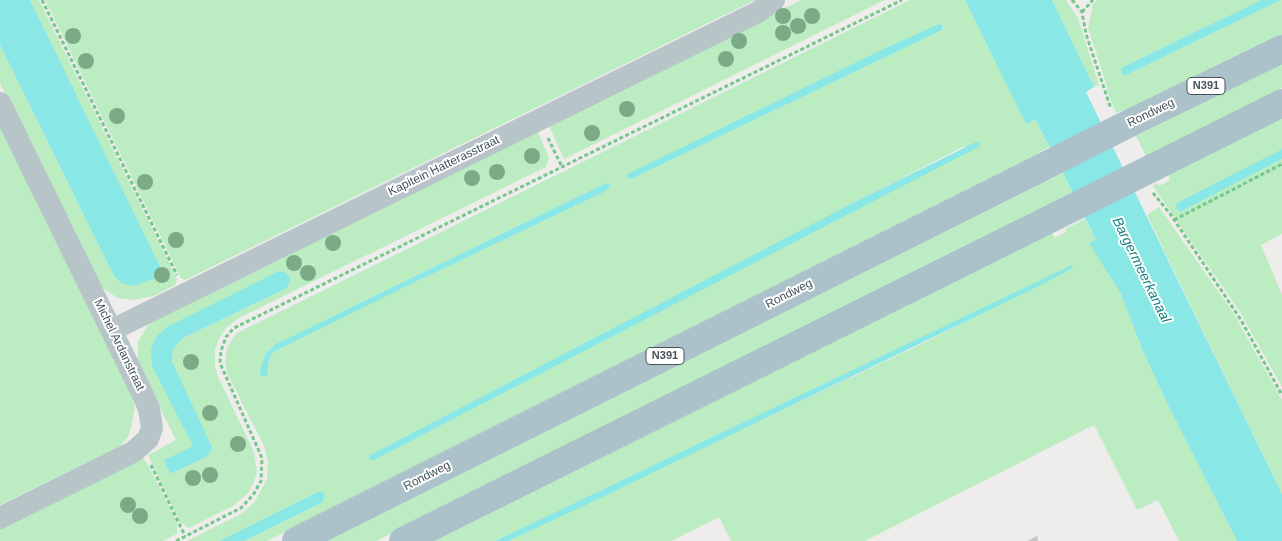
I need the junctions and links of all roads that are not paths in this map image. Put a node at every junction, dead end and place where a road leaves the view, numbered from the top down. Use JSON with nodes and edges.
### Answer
{"nodes":[{"id":1,"x":774,"y":0,"type":"edge"},
{"id":2,"x":1282,"y":48,"type":"edge"},
{"id":3,"x":0,"y":103,"type":"edge"},
{"id":4,"x":1282,"y":103,"type":"edge"},
{"id":5,"x":112,"y":330,"type":"junction"},
{"id":6,"x":0,"y":518,"type":"edge"},
{"id":7,"x":296,"y":541,"type":"edge"},
{"id":8,"x":403,"y":541,"type":"edge"}],
"edges":[{"from":1,"to":5,"type":"street","name":"Kapitein Hatterasstraat"},
{"from":2,"to":7,"type":"main road","name":"Rondweg","number":"N391","bridge":true},
{"from":3,"to":5,"type":"street","name":"Michel Ardanstraat"},
{"from":4,"to":8,"type":"main road","bridge":true},
{"from":5,"to":6,"type":"street","name":"Michel Ardanstraat"}]}
